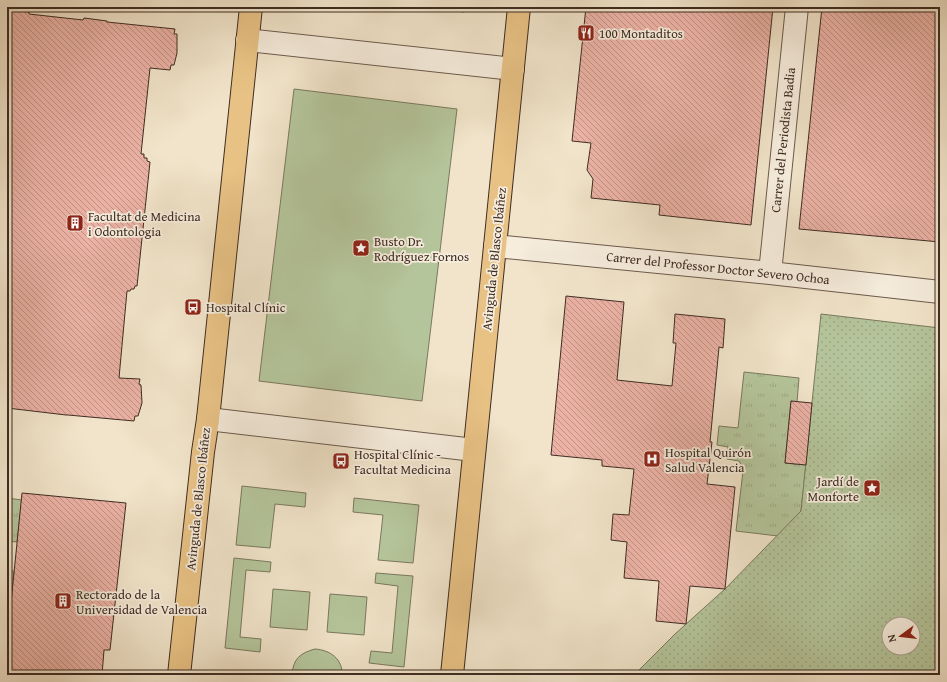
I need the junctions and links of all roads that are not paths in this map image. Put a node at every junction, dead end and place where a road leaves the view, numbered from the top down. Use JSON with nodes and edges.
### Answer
{"nodes":[{"id":1,"x":251,"y":7,"type":"edge"},
{"id":2,"x":520,"y":7,"type":"edge"},
{"id":3,"x":796,"y":7,"type":"edge"},
{"id":4,"x":247,"y":40,"type":"junction"},
{"id":5,"x":513,"y":69,"type":"junction"},
{"id":6,"x":495,"y":246,"type":"junction"},
{"id":7,"x":770,"y":273,"type":"junction"},
{"id":8,"x":940,"y":292,"type":"edge"},
{"id":9,"x":208,"y":419,"type":"junction"},
{"id":10,"x":474,"y":450,"type":"junction"},
{"id":11,"x":179,"y":675,"type":"edge"},
{"id":12,"x":452,"y":675,"type":"edge"}],
"edges":[{"from":1,"to":4,"type":"main road","name":"Avinguda de Blasco Ibáñez"},
{"from":2,"to":5,"type":"main road","name":"Avinguda de Blasco Ibáñez"},
{"from":3,"to":7,"type":"street","name":"Carrer del Periodista Badia"},
{"from":4,"to":5,"type":"street"},
{"from":4,"to":9,"type":"main road","name":"Avinguda de Blasco Ibáñez"},
{"from":5,"to":6,"type":"main road","name":"Avinguda de Blasco Ibáñez"},
{"from":6,"to":7,"type":"street","name":"Carrer del Professor Doctor Severo Ochoa"},
{"from":6,"to":10,"type":"main road","name":"Avinguda de Blasco Ibáñez"},
{"from":7,"to":8,"type":"street","name":"Carrer del Professor Doctor Severo Ochoa"},
{"from":9,"to":10,"type":"street","name":"Avinguda de Blasco Ibáñez"},
{"from":9,"to":11,"type":"main road","name":"Avinguda de Blasco Ibáñez"},
{"from":10,"to":12,"type":"main road","name":"Avinguda de Blasco Ibáñez"}]}
